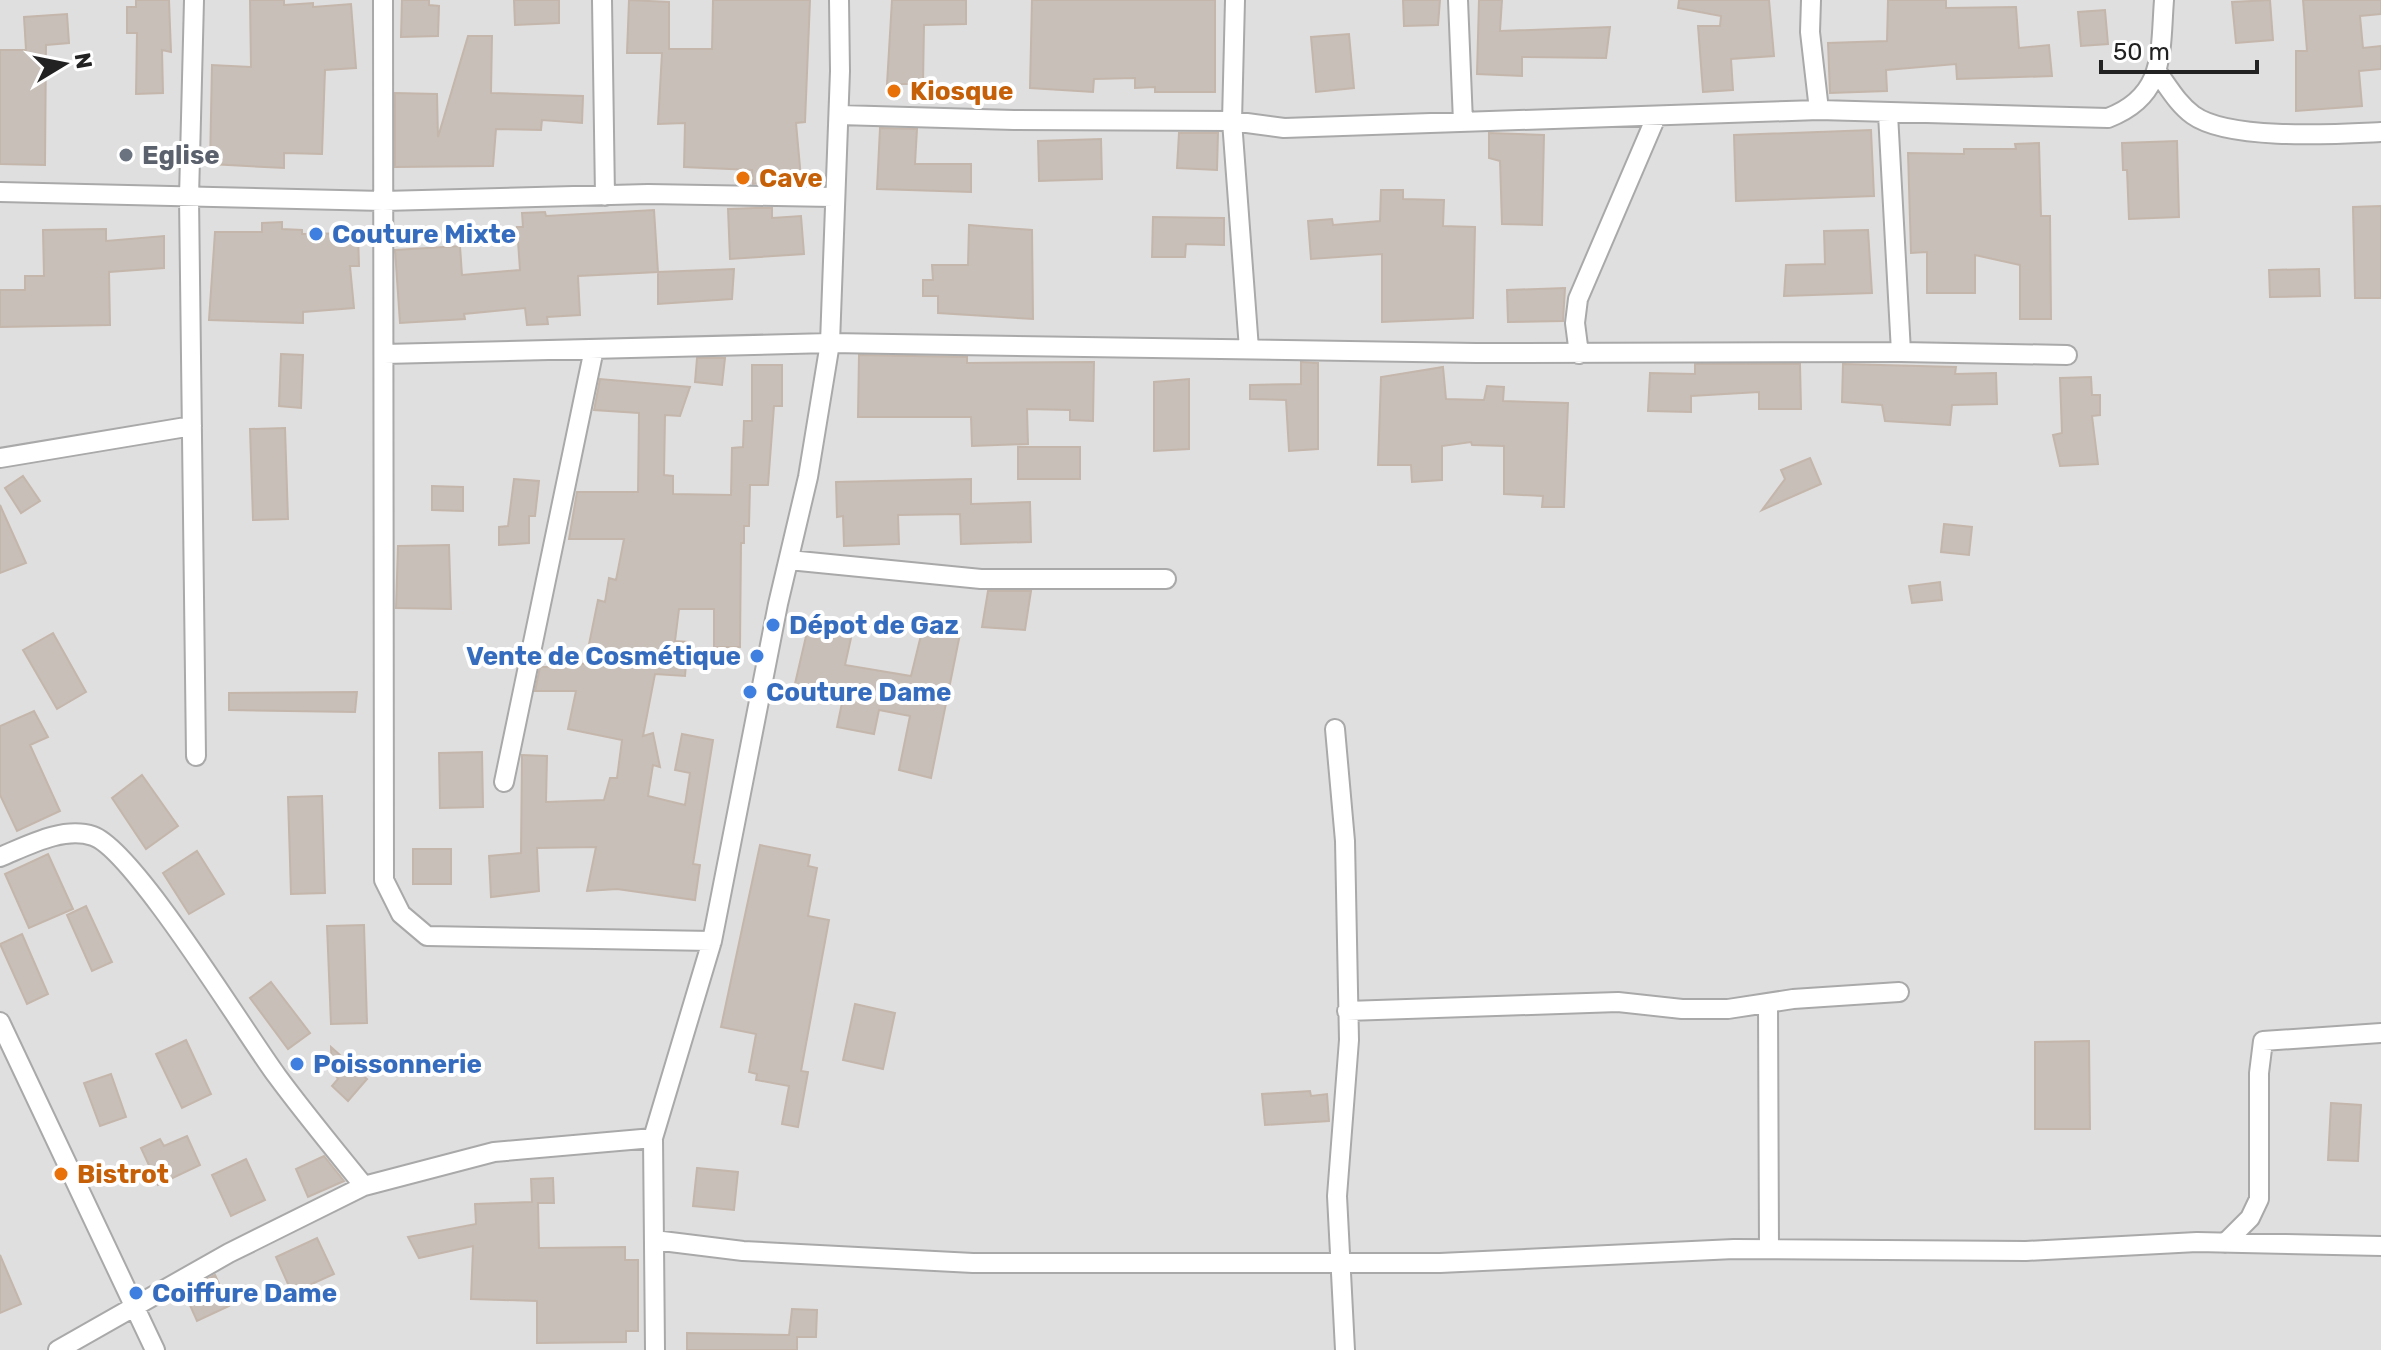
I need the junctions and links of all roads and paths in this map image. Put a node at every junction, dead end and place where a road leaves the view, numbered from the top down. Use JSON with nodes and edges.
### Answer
{"nodes":[{"id":1,"x":194,"y":0,"type":"edge"},
{"id":2,"x":383,"y":0,"type":"edge"},
{"id":3,"x":602,"y":0,"type":"edge"},
{"id":4,"x":839,"y":0,"type":"edge"},
{"id":5,"x":1235,"y":0,"type":"edge"},
{"id":6,"x":1458,"y":0,"type":"edge"},
{"id":7,"x":1811,"y":0,"type":"edge"},
{"id":8,"x":2164,"y":0,"type":"edge"},
{"id":9,"x":2158,"y":73,"type":"junction"},
{"id":10,"x":1819,"y":110,"type":"junction"},
{"id":11,"x":1888,"y":114,"type":"junction"},
{"id":12,"x":839,"y":115,"type":"junction"},
{"id":13,"x":1656,"y":117,"type":"junction"},
{"id":14,"x":1232,"y":121,"type":"junction"},
{"id":15,"x":1463,"y":122,"type":"junction"},
{"id":16,"x":2381,"y":132,"type":"edge"},
{"id":17,"x":0,"y":192,"type":"edge"},
{"id":18,"x":605,"y":196,"type":"junction"},
{"id":19,"x":189,"y":197,"type":"junction"},
{"id":20,"x":833,"y":197,"type":"junction"},
{"id":21,"x":383,"y":201,"type":"junction"},
{"id":22,"x":830,"y":343,"type":"junction"},
{"id":23,"x":594,"y":349,"type":"junction"},
{"id":24,"x":1249,"y":349,"type":"junction"},
{"id":25,"x":1901,"y":352,"type":"junction"},
{"id":26,"x":384,"y":354,"type":"junction"},
{"id":27,"x":1579,"y":354,"type":"junction"},
{"id":28,"x":2067,"y":355,"type":"dead end"},
{"id":29,"x":192,"y":426,"type":"junction"},
{"id":30,"x":0,"y":458,"type":"edge"},
{"id":31,"x":789,"y":560,"type":"junction"},
{"id":32,"x":1166,"y":579,"type":"dead end"},
{"id":33,"x":1335,"y":729,"type":"dead end"},
{"id":34,"x":196,"y":756,"type":"dead end"},
{"id":35,"x":504,"y":782,"type":"dead end"},
{"id":36,"x":0,"y":857,"type":"edge"},
{"id":37,"x":712,"y":941,"type":"junction"},
{"id":38,"x":1899,"y":992,"type":"dead end"},
{"id":39,"x":1768,"y":1003,"type":"junction"},
{"id":40,"x":1347,"y":1011,"type":"junction"},
{"id":41,"x":0,"y":1022,"type":"edge"},
{"id":42,"x":2381,"y":1033,"type":"edge"},
{"id":43,"x":653,"y":1138,"type":"junction"},
{"id":44,"x":364,"y":1186,"type":"junction"},
{"id":45,"x":654,"y":1240,"type":"junction"},
{"id":46,"x":2225,"y":1243,"type":"junction"},
{"id":47,"x":2381,"y":1246,"type":"edge"},
{"id":48,"x":1769,"y":1249,"type":"junction"},
{"id":49,"x":1341,"y":1263,"type":"junction"},
{"id":50,"x":135,"y":1306,"type":"junction"},
{"id":51,"x":58,"y":1350,"type":"edge"},
{"id":52,"x":155,"y":1350,"type":"edge"},
{"id":53,"x":655,"y":1350,"type":"edge"},
{"id":54,"x":1345,"y":1350,"type":"edge"}],
"edges":[{"from":1,"to":19,"type":"street"},
{"from":2,"to":21,"type":"street"},
{"from":3,"to":18,"type":"street"},
{"from":4,"to":12,"type":"street"},
{"from":5,"to":14,"type":"street"},
{"from":6,"to":15,"type":"street"},
{"from":7,"to":10,"type":"street"},
{"from":8,"to":9,"type":"street"},
{"from":9,"to":11,"type":"street"},
{"from":9,"to":16,"type":"street"},
{"from":10,"to":11,"type":"street"},
{"from":10,"to":13,"type":"street"},
{"from":11,"to":25,"type":"street"},
{"from":12,"to":14,"type":"street"},
{"from":12,"to":20,"type":"street"},
{"from":13,"to":15,"type":"street"},
{"from":13,"to":27,"type":"street"},
{"from":14,"to":15,"type":"street"},
{"from":14,"to":24,"type":"street"},
{"from":17,"to":19,"type":"street"},
{"from":18,"to":20,"type":"street"},
{"from":18,"to":21,"type":"street"},
{"from":19,"to":21,"type":"street"},
{"from":19,"to":29,"type":"street"},
{"from":20,"to":22,"type":"street"},
{"from":21,"to":26,"type":"street"},
{"from":22,"to":23,"type":"street"},
{"from":22,"to":24,"type":"street"},
{"from":22,"to":31,"type":"street"},
{"from":23,"to":26,"type":"street"},
{"from":23,"to":35,"type":"street"},
{"from":24,"to":27,"type":"street"},
{"from":25,"to":27,"type":"street"},
{"from":25,"to":28,"type":"street"},
{"from":26,"to":37,"type":"street"},
{"from":29,"to":30,"type":"street"},
{"from":29,"to":34,"type":"street"},
{"from":31,"to":32,"type":"street"},
{"from":31,"to":37,"type":"street"},
{"from":33,"to":40,"type":"street"},
{"from":36,"to":44,"type":"street"},
{"from":37,"to":43,"type":"street"},
{"from":38,"to":39,"type":"street"},
{"from":39,"to":40,"type":"street"},
{"from":39,"to":48,"type":"street"},
{"from":40,"to":49,"type":"street"},
{"from":41,"to":50,"type":"street"},
{"from":42,"to":46,"type":"street"},
{"from":43,"to":44,"type":"street"},
{"from":43,"to":45,"type":"street"},
{"from":44,"to":50,"type":"street"},
{"from":45,"to":49,"type":"street"},
{"from":45,"to":53,"type":"street"},
{"from":46,"to":47,"type":"street"},
{"from":46,"to":48,"type":"street"},
{"from":48,"to":49,"type":"street"},
{"from":49,"to":54,"type":"street"},
{"from":50,"to":51,"type":"street"},
{"from":50,"to":52,"type":"street"}]}
